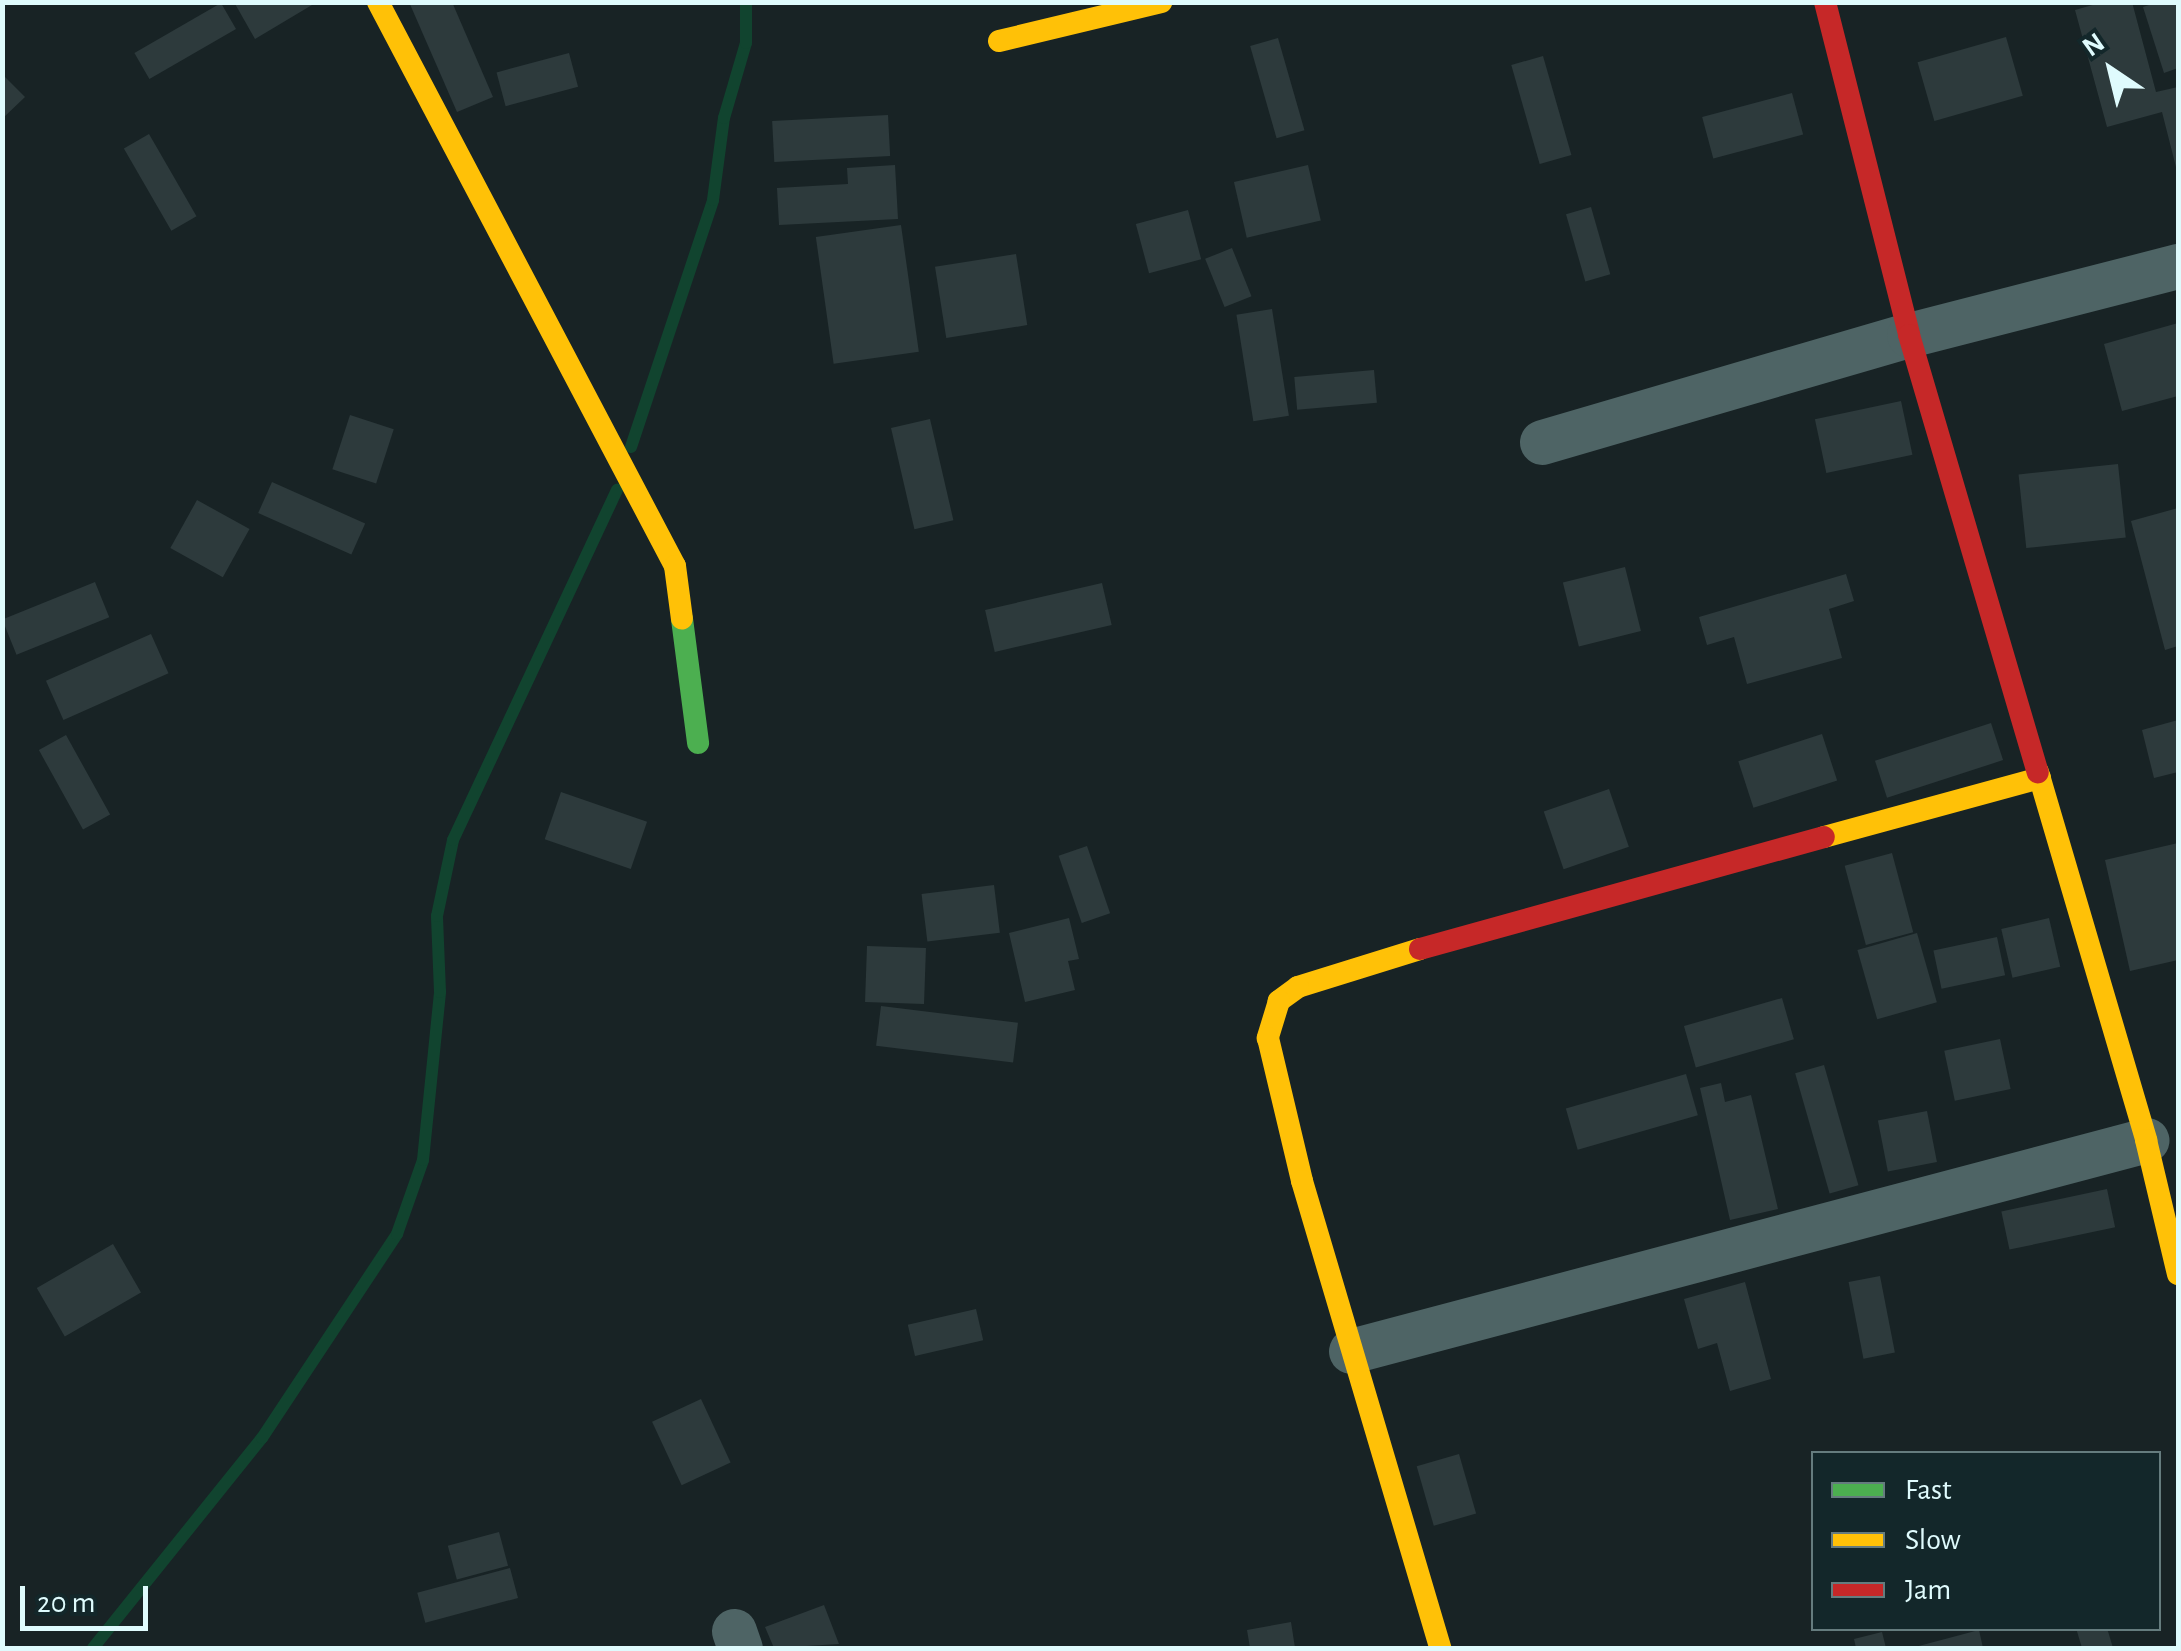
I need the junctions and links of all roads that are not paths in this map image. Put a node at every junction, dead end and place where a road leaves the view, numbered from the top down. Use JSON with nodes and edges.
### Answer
{"nodes":[{"id":1,"x":378,"y":2,"type":"edge"},
{"id":2,"x":1161,"y":2,"type":"edge"},
{"id":3,"x":1825,"y":2,"type":"edge"},
{"id":4,"x":998,"y":41,"type":"dead end"},
{"id":5,"x":2178,"y":266,"type":"edge"},
{"id":6,"x":1909,"y":335,"type":"junction"},
{"id":7,"x":1542,"y":442,"type":"dead end"},
{"id":8,"x":698,"y":743,"type":"dead end"},
{"id":9,"x":2040,"y":778,"type":"junction"},
{"id":10,"x":2146,"y":1140,"type":"junction"},
{"id":11,"x":2178,"y":1274,"type":"edge"},
{"id":12,"x":1351,"y":1352,"type":"junction"},
{"id":13,"x":1440,"y":1648,"type":"edge"}],
"edges":[{"from":1,"to":8,"type":"street"},
{"from":2,"to":4,"type":"street"},
{"from":3,"to":6,"type":"street"},
{"from":5,"to":6,"type":"street"},
{"from":6,"to":7,"type":"street"},
{"from":6,"to":9,"type":"street"},
{"from":9,"to":10,"type":"street"},
{"from":9,"to":12,"type":"street"},
{"from":10,"to":11,"type":"street"},
{"from":10,"to":12,"type":"street"},
{"from":12,"to":13,"type":"street"}]}
